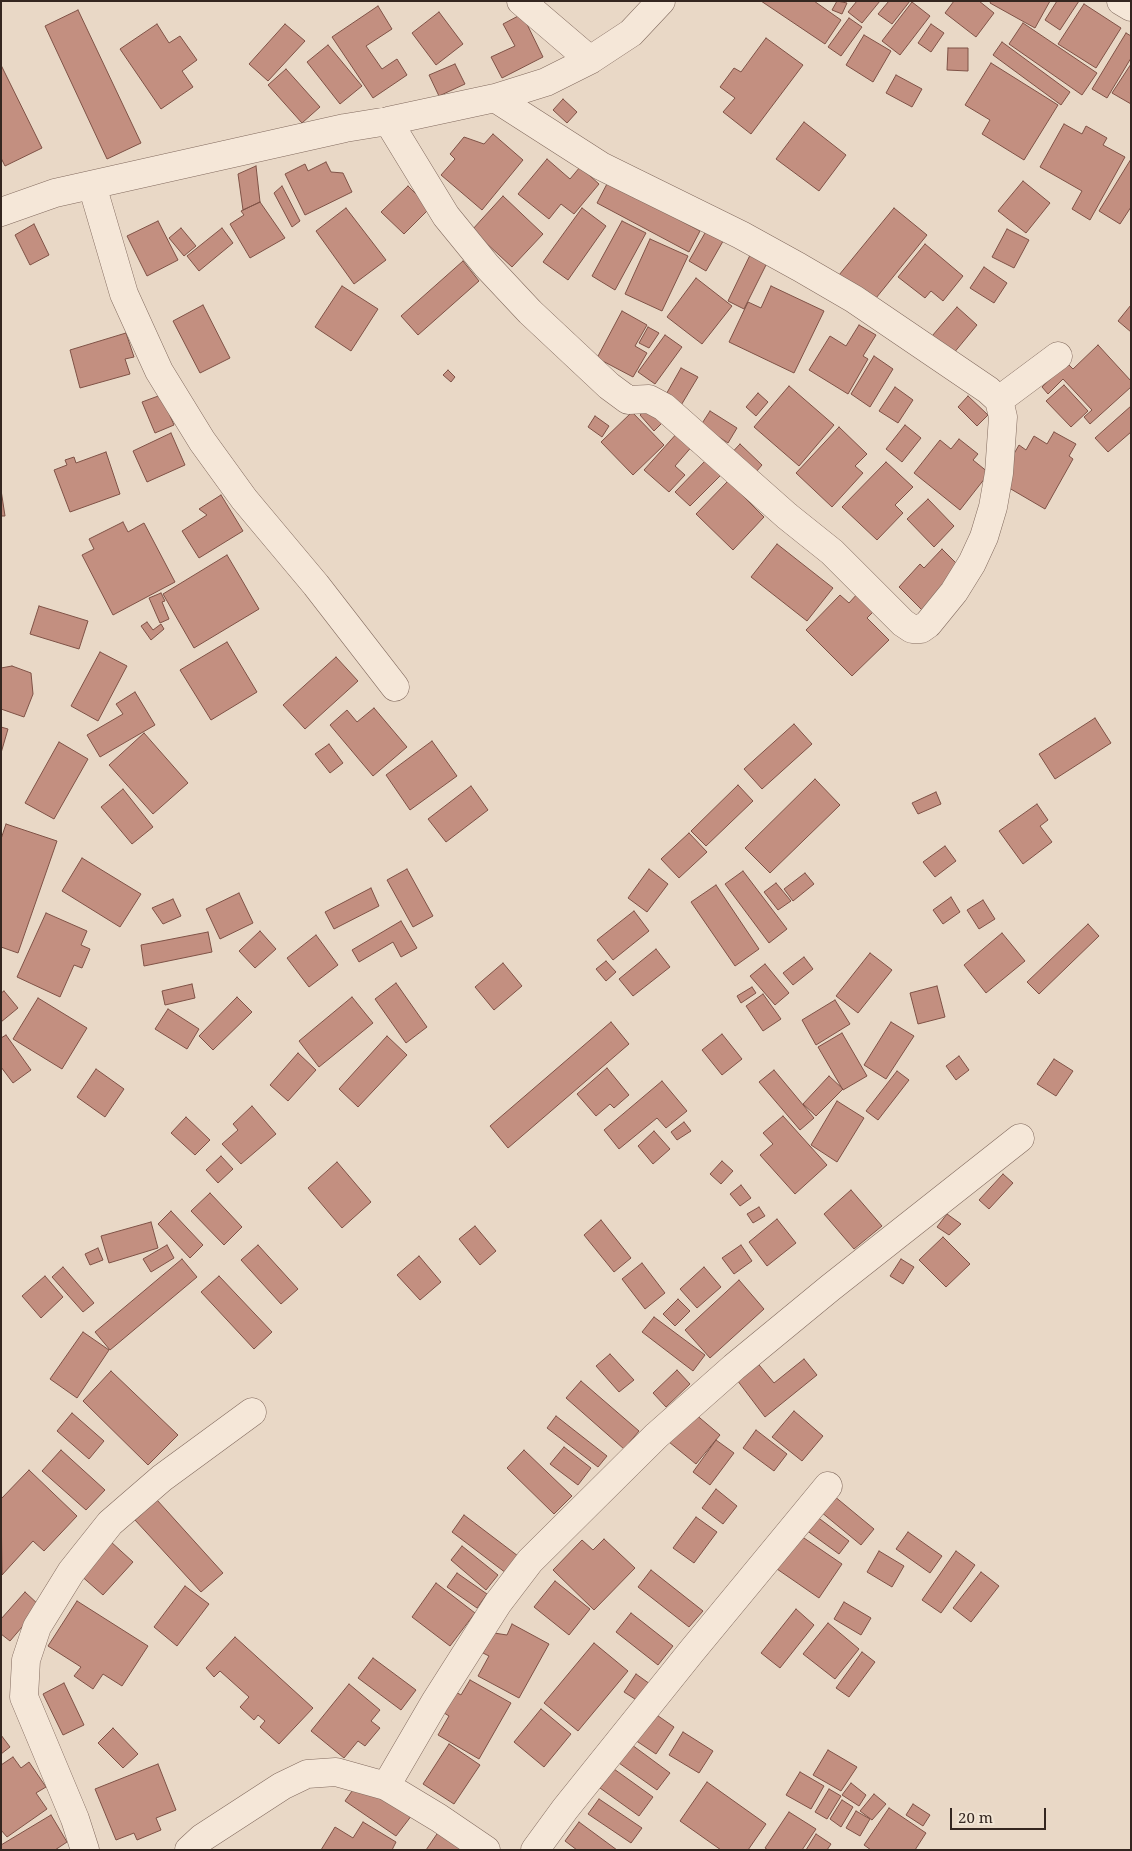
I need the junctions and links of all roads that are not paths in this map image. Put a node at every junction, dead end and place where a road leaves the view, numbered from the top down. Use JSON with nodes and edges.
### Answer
{"nodes":[{"id":1,"x":522,"y":1,"type":"edge"},
{"id":2,"x":661,"y":1,"type":"edge"},
{"id":3,"x":1122,"y":1,"type":"edge"},
{"id":4,"x":1131,"y":7,"type":"edge"},
{"id":5,"x":590,"y":60,"type":"junction"},
{"id":6,"x":495,"y":98,"type":"junction"},
{"id":7,"x":388,"y":121,"type":"junction"},
{"id":8,"x":92,"y":185,"type":"junction"},
{"id":9,"x":1,"y":212,"type":"edge"},
{"id":10,"x":1058,"y":356,"type":"dead end"},
{"id":11,"x":999,"y":400,"type":"junction"},
{"id":12,"x":395,"y":687,"type":"dead end"},
{"id":13,"x":1020,"y":1138,"type":"dead end"},
{"id":14,"x":252,"y":1412,"type":"dead end"},
{"id":15,"x":828,"y":1486,"type":"dead end"},
{"id":16,"x":386,"y":1786,"type":"junction"},
{"id":17,"x":85,"y":1850,"type":"edge"},
{"id":18,"x":190,"y":1850,"type":"edge"},
{"id":19,"x":486,"y":1850,"type":"edge"},
{"id":20,"x":535,"y":1850,"type":"edge"}],
"edges":[{"from":1,"to":5,"type":"street"},
{"from":2,"to":5,"type":"street"},
{"from":3,"to":4,"type":"street"},
{"from":5,"to":6,"type":"street"},
{"from":6,"to":7,"type":"street"},
{"from":6,"to":11,"type":"street"},
{"from":7,"to":8,"type":"street"},
{"from":7,"to":11,"type":"street"},
{"from":8,"to":9,"type":"street"},
{"from":8,"to":12,"type":"street"},
{"from":10,"to":11,"type":"street"},
{"from":13,"to":16,"type":"street"},
{"from":14,"to":17,"type":"street"},
{"from":15,"to":20,"type":"street"},
{"from":16,"to":18,"type":"street"},
{"from":16,"to":19,"type":"street"}]}
